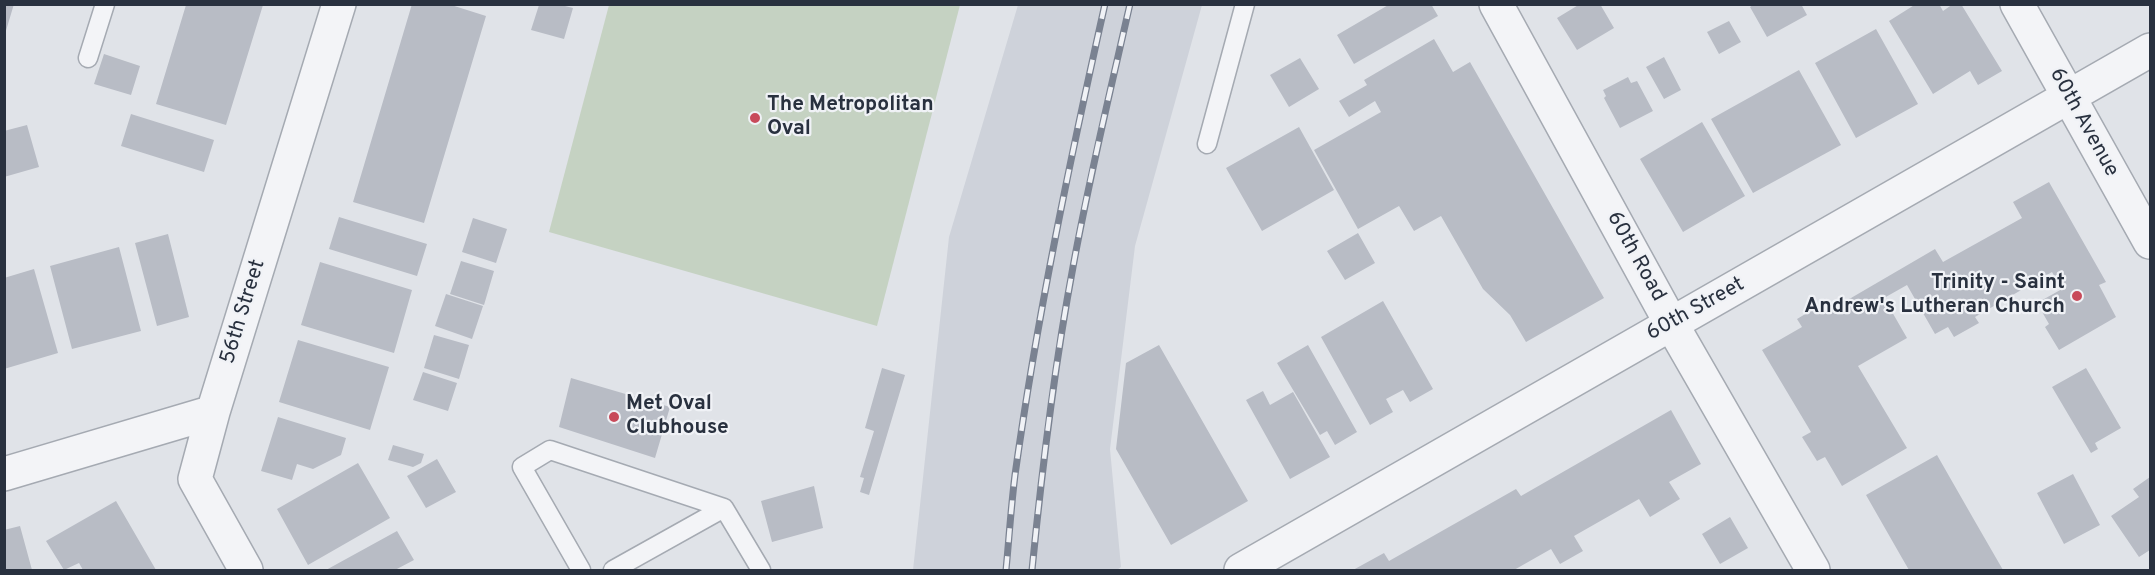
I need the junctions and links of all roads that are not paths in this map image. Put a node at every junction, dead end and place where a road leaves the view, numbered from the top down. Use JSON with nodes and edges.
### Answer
{"nodes":[{"id":1,"x":105,"y":4,"type":"edge"},
{"id":2,"x":339,"y":4,"type":"edge"},
{"id":3,"x":1245,"y":4,"type":"edge"},
{"id":4,"x":1496,"y":4,"type":"edge"},
{"id":5,"x":2017,"y":4,"type":"edge"},
{"id":6,"x":2151,"y":50,"type":"edge"},
{"id":7,"x":88,"y":58,"type":"dead end"},
{"id":8,"x":2068,"y":97,"type":"junction"},
{"id":9,"x":1207,"y":144,"type":"dead end"},
{"id":10,"x":2151,"y":242,"type":"edge"},
{"id":11,"x":1672,"y":324,"type":"junction"},
{"id":12,"x":213,"y":412,"type":"junction"},
{"id":13,"x":4,"y":474,"type":"edge"},
{"id":14,"x":724,"y":508,"type":"junction"},
{"id":15,"x":1284,"y":560,"type":"edge"},
{"id":16,"x":246,"y":570,"type":"edge"},
{"id":17,"x":581,"y":570,"type":"edge"},
{"id":18,"x":613,"y":570,"type":"edge"},
{"id":19,"x":761,"y":570,"type":"edge"},
{"id":20,"x":1241,"y":570,"type":"edge"},
{"id":21,"x":1813,"y":570,"type":"edge"}],
"edges":[{"from":1,"to":7,"type":"lane"},
{"from":2,"to":12,"type":"street","name":"56th Street"},
{"from":3,"to":9,"type":"lane"},
{"from":4,"to":11,"type":"street","name":"60th Road"},
{"from":5,"to":8,"type":"street","name":"60th Avenue"},
{"from":6,"to":8,"type":"street","name":"60th Street"},
{"from":8,"to":10,"type":"street","name":"60th Avenue"},
{"from":8,"to":11,"type":"street","name":"60th Street"},
{"from":11,"to":15,"type":"street","name":"60th Street"},
{"from":11,"to":21,"type":"street","name":"60th Road"},
{"from":12,"to":13,"type":"street"},
{"from":12,"to":16,"type":"street","name":"56th Street"},
{"from":14,"to":17,"type":"lane"},
{"from":14,"to":18,"type":"lane"},
{"from":14,"to":19,"type":"lane"},
{"from":15,"to":20,"type":"street","name":"60th Street"}]}
